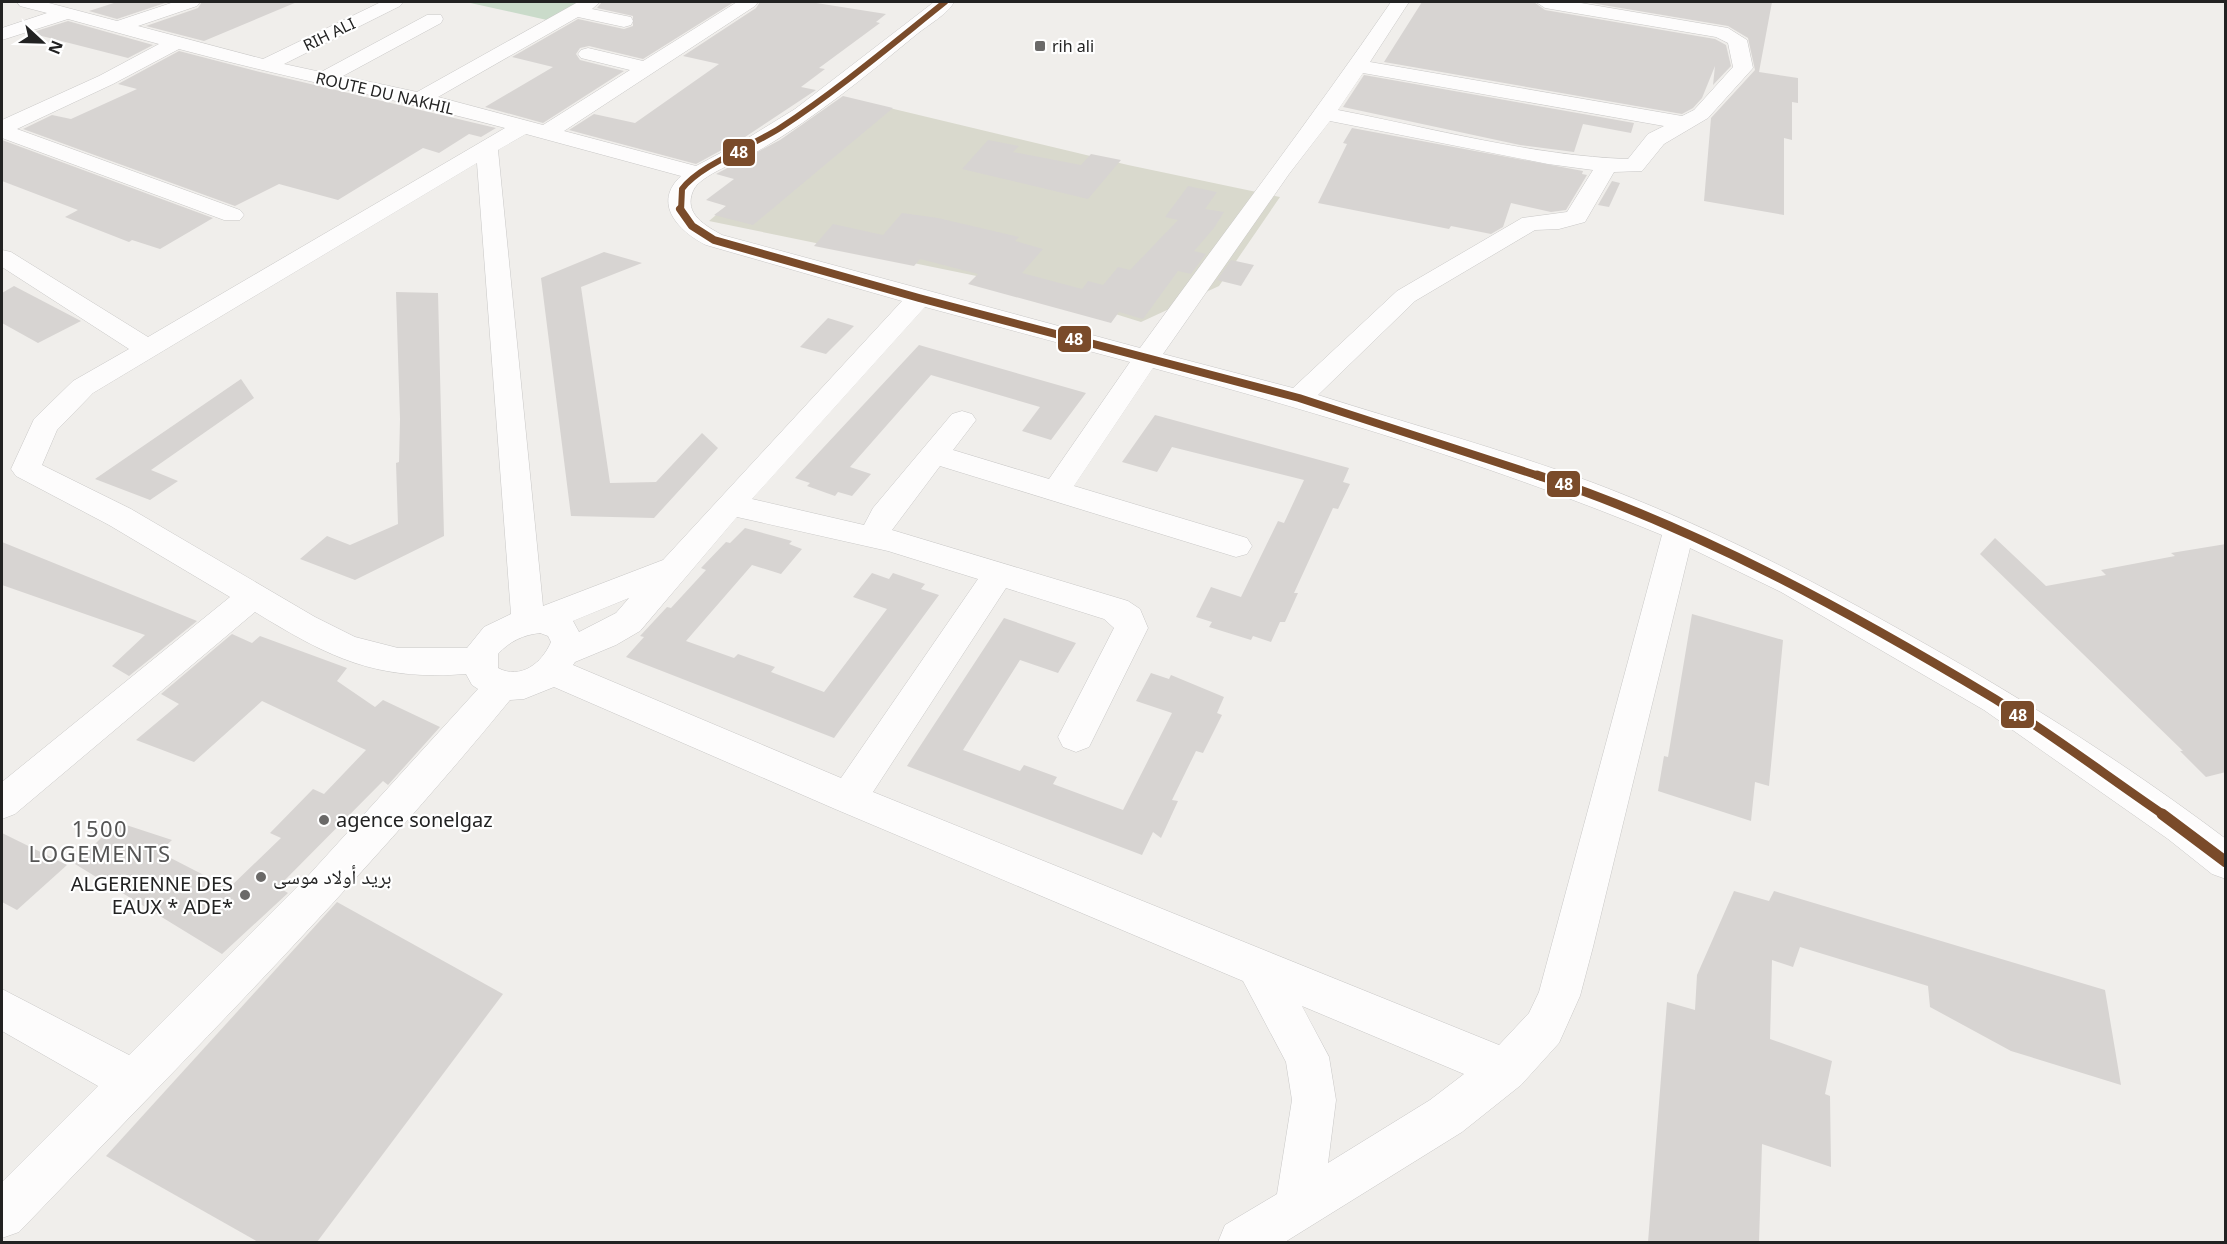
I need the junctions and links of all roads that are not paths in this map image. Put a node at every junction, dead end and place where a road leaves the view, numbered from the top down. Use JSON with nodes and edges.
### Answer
{"nodes":[{"id":1,"x":26,"y":2,"type":"edge"},
{"id":2,"x":103,"y":2,"type":"edge"},
{"id":3,"x":191,"y":2,"type":"edge"},
{"id":4,"x":346,"y":2,"type":"edge"},
{"id":5,"x":945,"y":2,"type":"edge"},
{"id":6,"x":1400,"y":2,"type":"edge"},
{"id":7,"x":1545,"y":2,"type":"edge"},
{"id":8,"x":735,"y":4,"type":"edge"},
{"id":9,"x":387,"y":5,"type":"edge"},
{"id":10,"x":583,"y":6,"type":"edge"},
{"id":11,"x":70,"y":13,"type":"junction"},
{"id":12,"x":434,"y":19,"type":"dead end"},
{"id":13,"x":624,"y":21,"type":"dead end"},
{"id":14,"x":119,"y":26,"type":"junction"},
{"id":15,"x":2,"y":34,"type":"edge"},
{"id":16,"x":177,"y":42,"type":"junction"},
{"id":17,"x":588,"y":54,"type":"dead end"},
{"id":18,"x":265,"y":66,"type":"junction"},
{"id":19,"x":1358,"y":66,"type":"junction"},
{"id":20,"x":646,"y":68,"type":"junction"},
{"id":21,"x":323,"y":79,"type":"junction"},
{"id":22,"x":420,"y":99,"type":"junction"},
{"id":23,"x":1325,"y":114,"type":"junction"},
{"id":24,"x":1685,"y":123,"type":"junction"},
{"id":25,"x":522,"y":127,"type":"junction"},
{"id":26,"x":2,"y":129,"type":"edge"},
{"id":27,"x":546,"y":133,"type":"junction"},
{"id":28,"x":487,"y":149,"type":"junction"},
{"id":29,"x":1607,"y":165,"type":"junction"},
{"id":30,"x":699,"y":174,"type":"junction"},
{"id":31,"x":232,"y":215,"type":"dead end"},
{"id":32,"x":2,"y":257,"type":"edge"},
{"id":33,"x":919,"y":298,"type":"junction"},
{"id":34,"x":146,"y":348,"type":"junction"},
{"id":35,"x":1146,"y":358,"type":"junction"},
{"id":36,"x":1299,"y":398,"type":"junction"},
{"id":37,"x":962,"y":420,"type":"dead end"},
{"id":38,"x":936,"y":454,"type":"junction"},
{"id":39,"x":1056,"y":491,"type":"junction"},
{"id":40,"x":732,"y":505,"type":"junction"},
{"id":41,"x":1679,"y":530,"type":"junction"},
{"id":42,"x":872,"y":538,"type":"junction"},
{"id":43,"x":1236,"y":546,"type":"dead end"},
{"id":44,"x":675,"y":567,"type":"junction"},
{"id":45,"x":999,"y":573,"type":"junction"},
{"id":46,"x":253,"y":596,"type":"junction"},
{"id":47,"x":534,"y":620,"type":"junction"},
{"id":48,"x":559,"y":661,"type":"junction"},
{"id":49,"x":491,"y":673,"type":"junction"},
{"id":50,"x":1076,"y":737,"type":"dead end"},
{"id":51,"x":848,"y":798,"type":"junction"},
{"id":52,"x":2,"y":802,"type":"edge"},
{"id":53,"x":2226,"y":862,"type":"edge"},
{"id":54,"x":1258,"y":968,"type":"junction"},
{"id":55,"x":2,"y":1009,"type":"edge"},
{"id":56,"x":1506,"y":1070,"type":"junction"},
{"id":57,"x":133,"y":1080,"type":"junction"},
{"id":58,"x":1298,"y":1208,"type":"junction"},
{"id":59,"x":2,"y":1215,"type":"edge"},
{"id":60,"x":1242,"y":1242,"type":"edge"}],
"edges":[{"from":1,"to":11,"type":"street","name":"ROUTE DU NAKHIL"},
{"from":2,"to":11,"type":"street"},
{"from":3,"to":14,"type":"street"},
{"from":4,"to":9,"type":"street"},
{"from":5,"to":30,"type":"street"},
{"from":6,"to":19,"type":"street"},
{"from":7,"to":24,"type":"street"},
{"from":8,"to":20,"type":"street"},
{"from":9,"to":18,"type":"street","name":"RIH ALI"},
{"from":10,"to":13,"type":"street"},
{"from":10,"to":22,"type":"street"},
{"from":11,"to":14,"type":"street","name":"ROUTE DU NAKHIL"},
{"from":11,"to":15,"type":"street"},
{"from":12,"to":21,"type":"street"},
{"from":14,"to":16,"type":"street","name":"ROUTE DU NAKHIL"},
{"from":16,"to":18,"type":"street","name":"ROUTE DU NAKHIL"},
{"from":16,"to":26,"type":"street"},
{"from":17,"to":20,"type":"street"},
{"from":18,"to":21,"type":"street","name":"ROUTE DU NAKHIL"},
{"from":19,"to":23,"type":"street"},
{"from":19,"to":24,"type":"street"},
{"from":20,"to":27,"type":"street"},
{"from":21,"to":22,"type":"street","name":"ROUTE DU NAKHIL"},
{"from":22,"to":25,"type":"street","name":"ROUTE DU NAKHIL"},
{"from":23,"to":29,"type":"street"},
{"from":23,"to":35,"type":"street"},
{"from":24,"to":29,"type":"street"},
{"from":25,"to":27,"type":"street","name":"ROUTE DU NAKHIL"},
{"from":25,"to":28,"type":"street"},
{"from":26,"to":31,"type":"street"},
{"from":27,"to":30,"type":"street","name":"ROUTE DU NAKHIL"},
{"from":28,"to":34,"type":"street"},
{"from":28,"to":47,"type":"street"},
{"from":29,"to":36,"type":"street"},
{"from":30,"to":33,"type":"street"},
{"from":32,"to":34,"type":"street"},
{"from":33,"to":35,"type":"street"},
{"from":33,"to":40,"type":"street"},
{"from":34,"to":46,"type":"street"},
{"from":35,"to":36,"type":"street"},
{"from":35,"to":39,"type":"street"},
{"from":36,"to":41,"type":"street"},
{"from":37,"to":38,"type":"street"},
{"from":38,"to":39,"type":"street"},
{"from":38,"to":42,"type":"street"},
{"from":39,"to":43,"type":"street"},
{"from":40,"to":42,"type":"street"},
{"from":40,"to":44,"type":"street"},
{"from":41,"to":53,"type":"street"},
{"from":41,"to":56,"type":"street"},
{"from":42,"to":45,"type":"street"},
{"from":44,"to":47,"type":"street"},
{"from":44,"to":48,"type":"street"},
{"from":45,"to":50,"type":"street"},
{"from":45,"to":51,"type":"street"},
{"from":46,"to":49,"type":"street"},
{"from":46,"to":52,"type":"street"},
{"from":47,"to":48,"type":"street"},
{"from":47,"to":49,"type":"street"},
{"from":48,"to":49,"type":"street"},
{"from":48,"to":51,"type":"street"},
{"from":49,"to":57,"type":"street"},
{"from":51,"to":54,"type":"street"},
{"from":54,"to":56,"type":"street"},
{"from":54,"to":58,"type":"street"},
{"from":55,"to":57,"type":"street"},
{"from":56,"to":58,"type":"street"},
{"from":57,"to":59,"type":"street"},
{"from":58,"to":60,"type":"street"}]}
